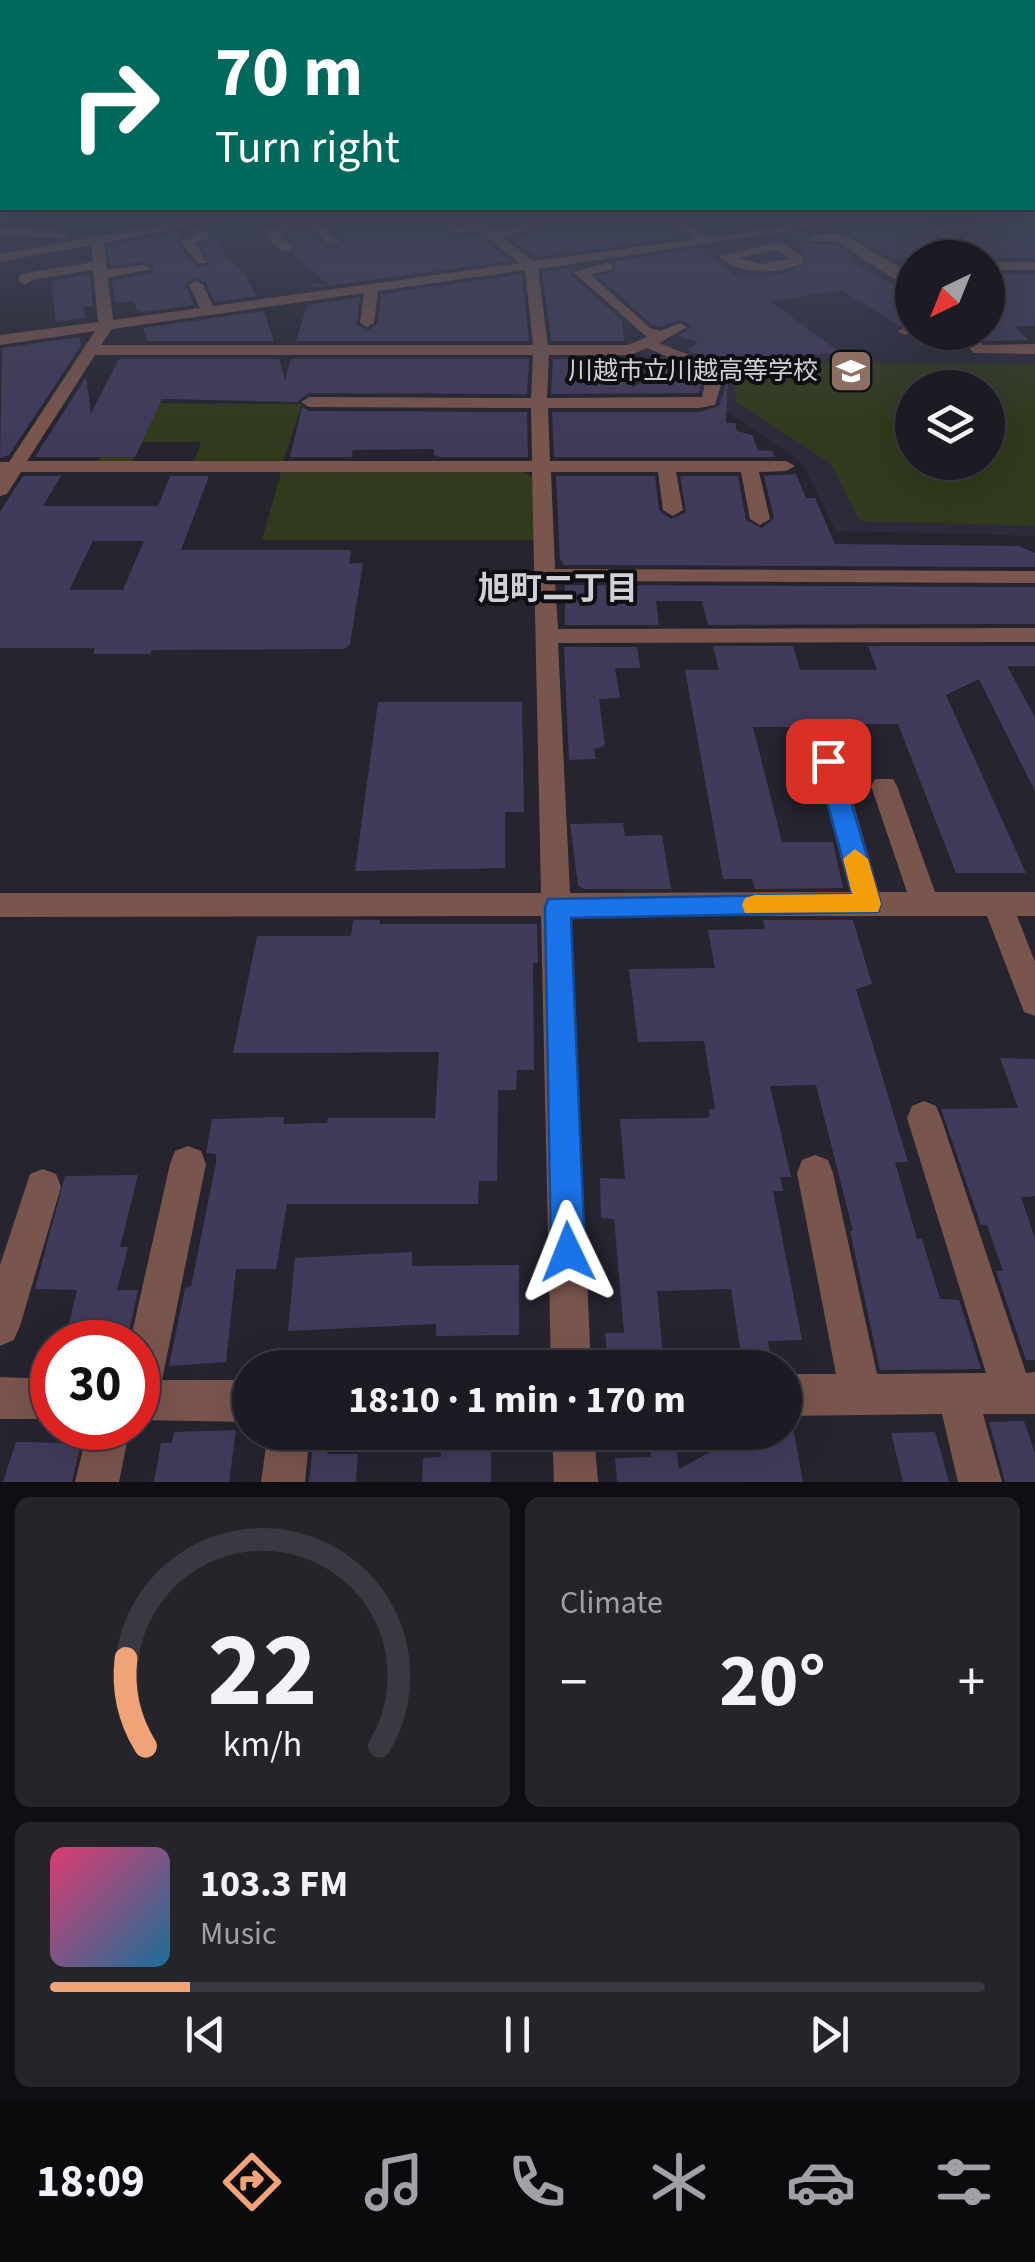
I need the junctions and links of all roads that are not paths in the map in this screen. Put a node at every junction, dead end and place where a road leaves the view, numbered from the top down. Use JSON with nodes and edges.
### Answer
{"nodes":[{"id":1,"x":102,"y":288,"type":"edge"},
{"id":2,"x":198,"y":288,"type":"edge"},
{"id":3,"x":378,"y":288,"type":"edge"},
{"id":4,"x":534,"y":288,"type":"edge"},
{"id":5,"x":598,"y":288,"type":"edge"},
{"id":6,"x":371,"y":289,"type":"junction"},
{"id":7,"x":209,"y":312,"type":"junction"},
{"id":8,"x":367,"y":322,"type":"dead end"},
{"id":9,"x":106,"y":326,"type":"junction"},
{"id":10,"x":680,"y":327,"type":"dead end"},
{"id":11,"x":0,"y":340,"type":"edge"},
{"id":12,"x":654,"y":340,"type":"junction"},
{"id":13,"x":93,"y":350,"type":"junction"},
{"id":14,"x":1005,"y":350,"type":"edge"},
{"id":15,"x":1035,"y":350,"type":"edge"},
{"id":16,"x":541,"y":352,"type":"junction"},
{"id":17,"x":634,"y":380,"type":"dead end"},
{"id":18,"x":309,"y":402,"type":"dead end"},
{"id":19,"x":539,"y":402,"type":"junction"},
{"id":20,"x":636,"y":403,"type":"junction"},
{"id":21,"x":749,"y":466,"type":"junction"},
{"id":22,"x":786,"y":466,"type":"dead end"},
{"id":23,"x":8,"y":467,"type":"edge"},
{"id":24,"x":542,"y":467,"type":"junction"},
{"id":25,"x":666,"y":467,"type":"junction"},
{"id":26,"x":0,"y":490,"type":"edge"},
{"id":27,"x":672,"y":510,"type":"dead end"},
{"id":28,"x":760,"y":518,"type":"dead end"},
{"id":29,"x":547,"y":575,"type":"junction"},
{"id":30,"x":1035,"y":577,"type":"edge"},
{"id":31,"x":1035,"y":635,"type":"edge"},
{"id":32,"x":548,"y":636,"type":"junction"},
{"id":33,"x":828,"y":761,"type":"dead end"},
{"id":34,"x":884,"y":786,"type":"dead end"},
{"id":35,"x":996,"y":903,"type":"junction"},
{"id":36,"x":868,"y":904,"type":"junction"},
{"id":37,"x":925,"y":904,"type":"junction"},
{"id":38,"x":1035,"y":904,"type":"edge"},
{"id":39,"x":0,"y":905,"type":"edge"},
{"id":40,"x":558,"y":907,"type":"junction"},
{"id":41,"x":1035,"y":1002,"type":"edge"},
{"id":42,"x":924,"y":1118,"type":"dead end"},
{"id":43,"x":188,"y":1164,"type":"dead end"},
{"id":44,"x":815,"y":1173,"type":"dead end"},
{"id":45,"x":43,"y":1186,"type":"dead end"},
{"id":46,"x":155,"y":1320,"type":"edge"},
{"id":47,"x":0,"y":1326,"type":"edge"},
{"id":48,"x":570,"y":1350,"type":"edge"},
{"id":49,"x":1023,"y":1392,"type":"edge"},
{"id":50,"x":957,"y":1393,"type":"junction"},
{"id":51,"x":802,"y":1395,"type":"edge"},
{"id":52,"x":861,"y":1395,"type":"junction"},
{"id":53,"x":0,"y":1398,"type":"edge"},
{"id":54,"x":30,"y":1399,"type":"edge"},
{"id":55,"x":160,"y":1399,"type":"edge"},
{"id":56,"x":232,"y":1401,"type":"edge"},
{"id":57,"x":104,"y":1450,"type":"edge"},
{"id":58,"x":287,"y":1450,"type":"edge"},
{"id":59,"x":575,"y":1450,"type":"edge"},
{"id":60,"x":97,"y":1482,"type":"edge"},
{"id":61,"x":283,"y":1482,"type":"edge"},
{"id":62,"x":576,"y":1482,"type":"edge"},
{"id":63,"x":980,"y":1482,"type":"edge"}],
"edges":[{"from":1,"to":9,"type":"street"},
{"from":2,"to":7,"type":"street"},
{"from":3,"to":6,"type":"street"},
{"from":4,"to":16,"type":"street"},
{"from":5,"to":12,"type":"street"},
{"from":6,"to":7,"type":"street"},
{"from":6,"to":8,"type":"street"},
{"from":7,"to":9,"type":"street"},
{"from":9,"to":11,"type":"street"},
{"from":9,"to":13,"type":"street"},
{"from":10,"to":12,"type":"street"},
{"from":12,"to":16,"type":"street"},
{"from":12,"to":20,"type":"street"},
{"from":13,"to":16,"type":"street"},
{"from":13,"to":23,"type":"street"},
{"from":14,"to":15,"type":"street"},
{"from":16,"to":19,"type":"street"},
{"from":17,"to":20,"type":"street"},
{"from":18,"to":19,"type":"street"},
{"from":19,"to":20,"type":"street"},
{"from":19,"to":24,"type":"street"},
{"from":21,"to":22,"type":"street"},
{"from":21,"to":25,"type":"street"},
{"from":21,"to":28,"type":"street"},
{"from":23,"to":24,"type":"street"},
{"from":23,"to":26,"type":"street"},
{"from":24,"to":25,"type":"street"},
{"from":24,"to":29,"type":"street"},
{"from":25,"to":27,"type":"street"},
{"from":29,"to":30,"type":"street"},
{"from":29,"to":32,"type":"street"},
{"from":31,"to":32,"type":"street"},
{"from":32,"to":40,"type":"street"},
{"from":33,"to":36,"type":"street"},
{"from":34,"to":37,"type":"street"},
{"from":35,"to":37,"type":"street"},
{"from":35,"to":38,"type":"street"},
{"from":35,"to":41,"type":"street"},
{"from":36,"to":37,"type":"street"},
{"from":36,"to":40,"type":"street"},
{"from":39,"to":40,"type":"street"},
{"from":40,"to":48,"type":"street"},
{"from":42,"to":49,"type":"street"},
{"from":43,"to":46,"type":"street"},
{"from":44,"to":52,"type":"street"},
{"from":45,"to":47,"type":"street"},
{"from":49,"to":50,"type":"street"},
{"from":50,"to":52,"type":"street"},
{"from":50,"to":63,"type":"street"},
{"from":51,"to":52,"type":"street"},
{"from":53,"to":54,"type":"street"},
{"from":55,"to":56,"type":"street"},
{"from":57,"to":60,"type":"street"},
{"from":58,"to":61,"type":"street"},
{"from":59,"to":62,"type":"street"}]}
